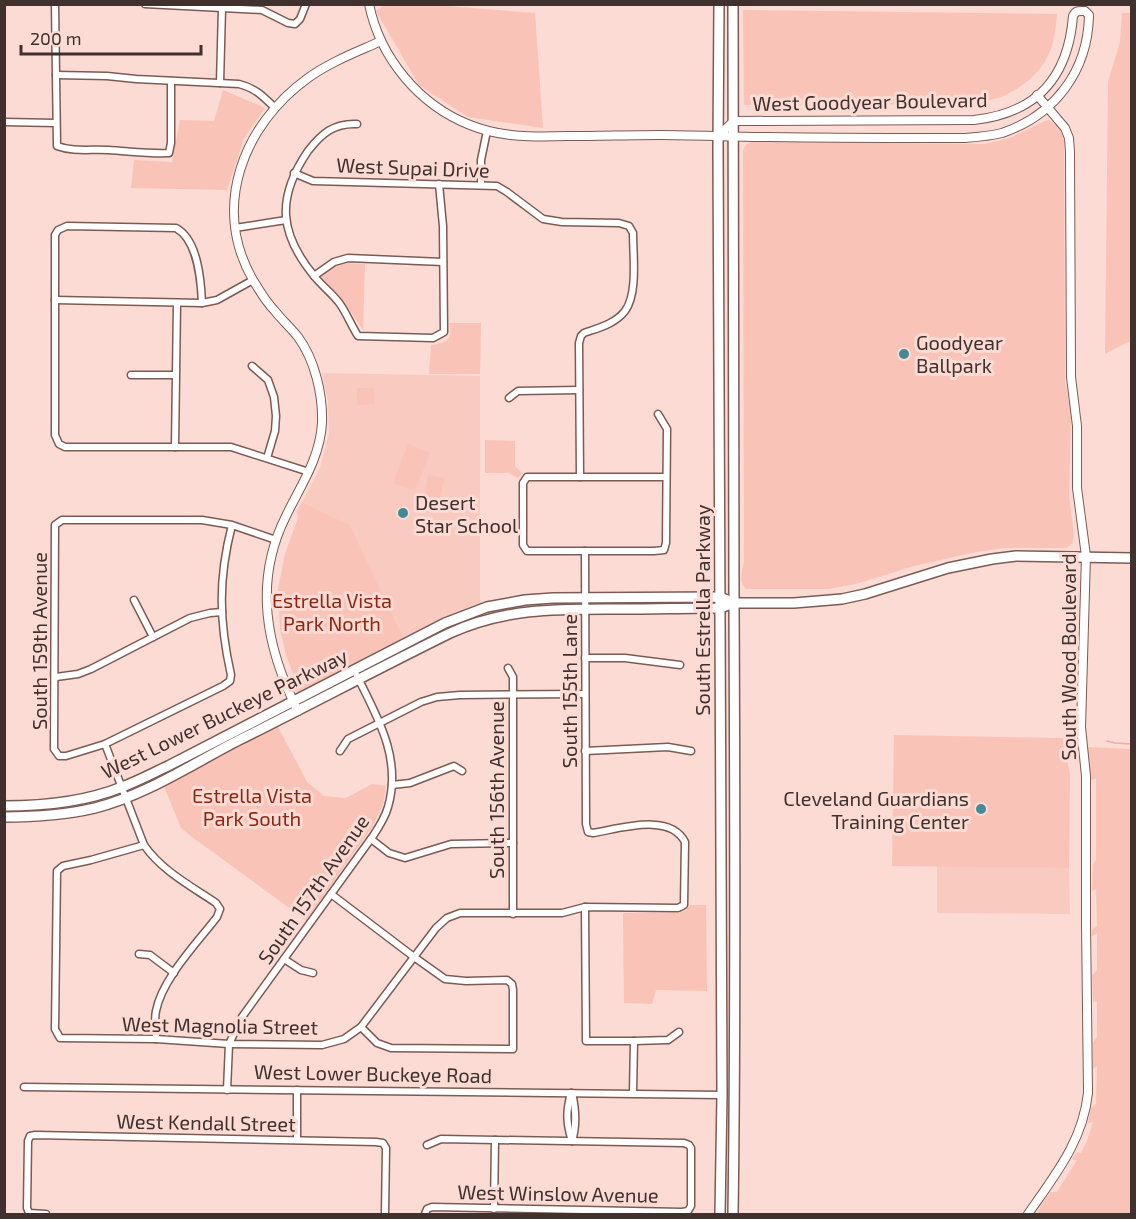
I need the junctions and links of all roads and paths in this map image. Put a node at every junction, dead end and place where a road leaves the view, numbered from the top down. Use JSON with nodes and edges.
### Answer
{"nodes":[{"id":1,"x":55,"y":4,"type":"edge"},
{"id":2,"x":145,"y":4,"type":"edge"},
{"id":3,"x":306,"y":4,"type":"edge"},
{"id":4,"x":369,"y":4,"type":"edge"},
{"id":5,"x":719,"y":4,"type":"edge"},
{"id":6,"x":733,"y":4,"type":"edge"},
{"id":7,"x":222,"y":8,"type":"junction"},
{"id":8,"x":381,"y":41,"type":"junction"},
{"id":9,"x":56,"y":75,"type":"junction"},
{"id":10,"x":171,"y":81,"type":"junction"},
{"id":11,"x":220,"y":82,"type":"junction"},
{"id":12,"x":1037,"y":96,"type":"junction"},
{"id":13,"x":1048,"y":107,"type":"junction"},
{"id":14,"x":275,"y":108,"type":"junction"},
{"id":15,"x":734,"y":121,"type":"junction"},
{"id":16,"x":4,"y":122,"type":"edge"},
{"id":17,"x":56,"y":123,"type":"junction"},
{"id":18,"x":357,"y":124,"type":"dead end"},
{"id":19,"x":488,"y":131,"type":"junction"},
{"id":20,"x":718,"y":136,"type":"junction"},
{"id":21,"x":734,"y":136,"type":"junction"},
{"id":22,"x":294,"y":173,"type":"junction"},
{"id":23,"x":440,"y":184,"type":"junction"},
{"id":24,"x":481,"y":184,"type":"junction"},
{"id":25,"x":286,"y":220,"type":"junction"},
{"id":26,"x":235,"y":228,"type":"junction"},
{"id":27,"x":443,"y":262,"type":"junction"},
{"id":28,"x":314,"y":276,"type":"junction"},
{"id":29,"x":253,"y":280,"type":"junction"},
{"id":30,"x":55,"y":300,"type":"junction"},
{"id":31,"x":177,"y":303,"type":"junction"},
{"id":32,"x":202,"y":303,"type":"junction"},
{"id":33,"x":252,"y":366,"type":"dead end"},
{"id":34,"x":131,"y":375,"type":"dead end"},
{"id":35,"x":176,"y":375,"type":"junction"},
{"id":36,"x":579,"y":390,"type":"junction"},
{"id":37,"x":509,"y":398,"type":"dead end"},
{"id":38,"x":658,"y":414,"type":"dead end"},
{"id":39,"x":175,"y":447,"type":"junction"},
{"id":40,"x":267,"y":458,"type":"junction"},
{"id":41,"x":309,"y":472,"type":"junction"},
{"id":42,"x":580,"y":477,"type":"junction"},
{"id":43,"x":666,"y":477,"type":"junction"},
{"id":44,"x":232,"y":525,"type":"junction"},
{"id":45,"x":276,"y":540,"type":"junction"},
{"id":46,"x":585,"y":551,"type":"junction"},
{"id":47,"x":1086,"y":556,"type":"junction"},
{"id":48,"x":1131,"y":558,"type":"edge"},
{"id":49,"x":720,"y":597,"type":"junction"},
{"id":50,"x":585,"y":598,"type":"junction"},
{"id":51,"x":134,"y":600,"type":"dead end"},
{"id":52,"x":734,"y":603,"type":"junction"},
{"id":53,"x":720,"y":608,"type":"junction"},
{"id":54,"x":585,"y":609,"type":"junction"},
{"id":55,"x":222,"y":612,"type":"junction"},
{"id":56,"x":153,"y":637,"type":"junction"},
{"id":57,"x":585,"y":658,"type":"junction"},
{"id":58,"x":680,"y":665,"type":"dead end"},
{"id":59,"x":507,"y":668,"type":"dead end"},
{"id":60,"x":353,"y":670,"type":"junction"},
{"id":61,"x":56,"y":676,"type":"junction"},
{"id":62,"x":358,"y":680,"type":"junction"},
{"id":63,"x":585,"y":694,"type":"junction"},
{"id":64,"x":513,"y":695,"type":"junction"},
{"id":65,"x":292,"y":700,"type":"junction"},
{"id":66,"x":298,"y":711,"type":"junction"},
{"id":67,"x":380,"y":724,"type":"junction"},
{"id":68,"x":105,"y":744,"type":"junction"},
{"id":69,"x":340,"y":751,"type":"dead end"},
{"id":70,"x":585,"y":751,"type":"junction"},
{"id":71,"x":691,"y":751,"type":"dead end"},
{"id":72,"x":462,"y":771,"type":"dead end"},
{"id":73,"x":392,"y":785,"type":"junction"},
{"id":74,"x":123,"y":787,"type":"junction"},
{"id":75,"x":127,"y":797,"type":"junction"},
{"id":76,"x":4,"y":806,"type":"edge"},
{"id":77,"x":4,"y":817,"type":"edge"},
{"id":78,"x":371,"y":840,"type":"junction"},
{"id":79,"x":513,"y":843,"type":"junction"},
{"id":80,"x":144,"y":845,"type":"junction"},
{"id":81,"x":331,"y":894,"type":"junction"},
{"id":82,"x":585,"y":907,"type":"junction"},
{"id":83,"x":513,"y":914,"type":"junction"},
{"id":84,"x":139,"y":954,"type":"dead end"},
{"id":85,"x":414,"y":957,"type":"junction"},
{"id":86,"x":284,"y":959,"type":"junction"},
{"id":87,"x":174,"y":973,"type":"junction"},
{"id":88,"x":313,"y":973,"type":"dead end"},
{"id":89,"x":361,"y":1028,"type":"junction"},
{"id":90,"x":680,"y":1032,"type":"dead end"},
{"id":91,"x":156,"y":1039,"type":"junction"},
{"id":92,"x":634,"y":1041,"type":"junction"},
{"id":93,"x":229,"y":1044,"type":"junction"},
{"id":94,"x":24,"y":1088,"type":"dead end"},
{"id":95,"x":227,"y":1090,"type":"junction"},
{"id":96,"x":297,"y":1090,"type":"junction"},
{"id":97,"x":572,"y":1093,"type":"junction"},
{"id":98,"x":633,"y":1093,"type":"junction"},
{"id":99,"x":722,"y":1095,"type":"junction"},
{"id":100,"x":735,"y":1095,"type":"junction"},
{"id":101,"x":297,"y":1140,"type":"junction"},
{"id":102,"x":495,"y":1140,"type":"junction"},
{"id":103,"x":572,"y":1141,"type":"junction"},
{"id":104,"x":427,"y":1145,"type":"dead end"},
{"id":105,"x":494,"y":1209,"type":"junction"},
{"id":106,"x":426,"y":1212,"type":"edge"},
{"id":107,"x":29,"y":1213,"type":"edge"},
{"id":108,"x":46,"y":1215,"type":"edge"},
{"id":109,"x":386,"y":1215,"type":"edge"},
{"id":110,"x":720,"y":1215,"type":"edge"},
{"id":111,"x":733,"y":1215,"type":"edge"},
{"id":112,"x":1028,"y":1215,"type":"edge"}],
"edges":[{"from":1,"to":9,"type":"street"},
{"from":2,"to":7,"type":"street"},
{"from":3,"to":7,"type":"street"},
{"from":4,"to":8,"type":"street"},
{"from":5,"to":20,"type":"main road","name":"South Estrella Parkway"},
{"from":6,"to":15,"type":"main road","name":"South Estrella Parkway"},
{"from":7,"to":11,"type":"street"},
{"from":8,"to":14,"type":"street"},
{"from":8,"to":19,"type":"street"},
{"from":9,"to":10,"type":"street"},
{"from":9,"to":17,"type":"street"},
{"from":10,"to":11,"type":"street"},
{"from":10,"to":17,"type":"street"},
{"from":11,"to":14,"type":"street"},
{"from":12,"to":13,"type":"street","name":"South Wood Boulevard"},
{"from":12,"to":13,"type":"street","name":"West Goodyear Boulevard"},
{"from":12,"to":15,"type":"street","name":"West Goodyear Boulevard"},
{"from":13,"to":21,"type":"street","name":"West Goodyear Boulevard"},
{"from":13,"to":47,"type":"street","name":"South Wood Boulevard"},
{"from":14,"to":26,"type":"street"},
{"from":15,"to":20,"type":"street"},
{"from":15,"to":21,"type":"main road","name":"South Estrella Parkway"},
{"from":16,"to":17,"type":"street"},
{"from":18,"to":22,"type":"street"},
{"from":19,"to":20,"type":"street"},
{"from":19,"to":24,"type":"street"},
{"from":20,"to":21,"type":"street","name":"West Goodyear Boulevard"},
{"from":20,"to":49,"type":"main road","name":"South Estrella Parkway"},
{"from":21,"to":52,"type":"main road","name":"South Estrella Parkway"},
{"from":22,"to":23,"type":"street","name":"West Supai Drive"},
{"from":22,"to":25,"type":"street"},
{"from":23,"to":24,"type":"street","name":"West Supai Drive"},
{"from":23,"to":27,"type":"street"},
{"from":24,"to":36,"type":"street","name":"West Supai Drive"},
{"from":25,"to":26,"type":"street"},
{"from":25,"to":28,"type":"street"},
{"from":26,"to":29,"type":"street"},
{"from":27,"to":28,"type":"street"},
{"from":27,"to":28,"type":"street"},
{"from":29,"to":32,"type":"street"},
{"from":29,"to":41,"type":"street"},
{"from":30,"to":31,"type":"street"},
{"from":30,"to":32,"type":"street"},
{"from":30,"to":39,"type":"street"},
{"from":31,"to":32,"type":"street"},
{"from":31,"to":35,"type":"street"},
{"from":33,"to":40,"type":"street"},
{"from":34,"to":35,"type":"street"},
{"from":35,"to":39,"type":"street"},
{"from":36,"to":37,"type":"street"},
{"from":36,"to":42,"type":"street"},
{"from":38,"to":43,"type":"street"},
{"from":39,"to":40,"type":"street"},
{"from":40,"to":41,"type":"street"},
{"from":41,"to":45,"type":"street"},
{"from":42,"to":43,"type":"street"},
{"from":42,"to":46,"type":"street"},
{"from":43,"to":46,"type":"street"},
{"from":44,"to":45,"type":"street"},
{"from":44,"to":55,"type":"street"},
{"from":44,"to":61,"type":"street","name":"South 159th Avenue"},
{"from":45,"to":65,"type":"street"},
{"from":46,"to":50,"type":"street","name":"South 155th Lane"},
{"from":47,"to":48,"type":"main road"},
{"from":47,"to":52,"type":"main road","name":"West Lower Buckeye Parkway"},
{"from":47,"to":112,"type":"street","name":"South Wood Boulevard"},
{"from":49,"to":50,"type":"main road","name":"West Lower Buckeye Parkway"},
{"from":49,"to":52,"type":"main road","name":"West Lower Buckeye Parkway"},
{"from":49,"to":53,"type":"main road","name":"South Estrella Parkway"},
{"from":50,"to":54,"type":"street","name":"South 155th Lane"},
{"from":50,"to":60,"type":"main road","name":"West Lower Buckeye Parkway"},
{"from":51,"to":56,"type":"street"},
{"from":52,"to":53,"type":"main road","name":"West Lower Buckeye Parkway"},
{"from":52,"to":100,"type":"main road","name":"South Estrella Parkway"},
{"from":53,"to":54,"type":"main road","name":"West Lower Buckeye Parkway"},
{"from":53,"to":99,"type":"main road","name":"South Estrella Parkway"},
{"from":54,"to":57,"type":"street","name":"South 155th Lane"},
{"from":54,"to":62,"type":"main road","name":"West Lower Buckeye Parkway"},
{"from":55,"to":56,"type":"street"},
{"from":55,"to":68,"type":"street"},
{"from":56,"to":61,"type":"street"},
{"from":57,"to":58,"type":"street"},
{"from":57,"to":63,"type":"street","name":"South 155th Lane"},
{"from":59,"to":64,"type":"street","name":"South 156th Avenue"},
{"from":60,"to":62,"type":"street","name":"South 157th Avenue"},
{"from":60,"to":65,"type":"main road","name":"West Lower Buckeye Parkway"},
{"from":61,"to":68,"type":"street","name":"South 159th Avenue"},
{"from":62,"to":66,"type":"main road","name":"West Lower Buckeye Parkway"},
{"from":62,"to":67,"type":"street","name":"South 157th Avenue"},
{"from":63,"to":64,"type":"street"},
{"from":63,"to":70,"type":"street","name":"South 155th Lane"},
{"from":64,"to":67,"type":"street"},
{"from":64,"to":79,"type":"street","name":"South 156th Avenue"},
{"from":65,"to":66,"type":"street"},
{"from":65,"to":74,"type":"main road","name":"West Lower Buckeye Parkway"},
{"from":66,"to":75,"type":"main road","name":"West Lower Buckeye Parkway"},
{"from":67,"to":69,"type":"street"},
{"from":67,"to":73,"type":"street","name":"South 157th Avenue"},
{"from":68,"to":74,"type":"street"},
{"from":70,"to":71,"type":"street"},
{"from":70,"to":82,"type":"street","name":"South 155th Lane"},
{"from":72,"to":73,"type":"street"},
{"from":73,"to":78,"type":"street","name":"South 157th Avenue"},
{"from":74,"to":75,"type":"street"},
{"from":74,"to":76,"type":"main road","name":"West Lower Buckeye Parkway"},
{"from":75,"to":77,"type":"main road","name":"West Lower Buckeye Parkway"},
{"from":75,"to":80,"type":"street"},
{"from":78,"to":79,"type":"street"},
{"from":78,"to":81,"type":"street","name":"South 157th Avenue"},
{"from":79,"to":83,"type":"street","name":"South 156th Avenue"},
{"from":80,"to":87,"type":"street"},
{"from":80,"to":91,"type":"street","name":"West Magnolia Street"},
{"from":81,"to":85,"type":"street"},
{"from":81,"to":86,"type":"street","name":"South 157th Avenue"},
{"from":82,"to":83,"type":"street"},
{"from":82,"to":92,"type":"street"},
{"from":83,"to":85,"type":"street"},
{"from":84,"to":87,"type":"street"},
{"from":85,"to":89,"type":"street"},
{"from":85,"to":89,"type":"street"},
{"from":86,"to":88,"type":"street"},
{"from":86,"to":93,"type":"street","name":"South 157th Avenue"},
{"from":87,"to":91,"type":"street"},
{"from":89,"to":93,"type":"street","name":"West Magnolia Street"},
{"from":90,"to":92,"type":"street"},
{"from":91,"to":93,"type":"street","name":"West Magnolia Street"},
{"from":92,"to":98,"type":"street"},
{"from":93,"to":95,"type":"street","name":"South 157th Avenue"},
{"from":94,"to":95,"type":"street","name":"West Lower Buckeye Road"},
{"from":95,"to":96,"type":"street","name":"West Lower Buckeye Road"},
{"from":96,"to":97,"type":"street","name":"West Lower Buckeye Road"},
{"from":96,"to":101,"type":"street"},
{"from":97,"to":98,"type":"street","name":"West Lower Buckeye Road"},
{"from":97,"to":103,"type":"street"},
{"from":98,"to":99,"type":"street","name":"West Lower Buckeye Road"},
{"from":99,"to":100,"type":"main road"},
{"from":99,"to":110,"type":"main road","name":"South Estrella Parkway"},
{"from":100,"to":111,"type":"main road","name":"South Estrella Parkway"},
{"from":101,"to":107,"type":"street","name":"West Kendall Street"},
{"from":101,"to":109,"type":"street","name":"West Kendall Street"},
{"from":102,"to":103,"type":"street"},
{"from":102,"to":104,"type":"street"},
{"from":102,"to":105,"type":"street"},
{"from":103,"to":105,"type":"street","name":"West Winslow Avenue"},
{"from":105,"to":106,"type":"street","name":"West Winslow Avenue"},
{"from":107,"to":108,"type":"street"}]}
